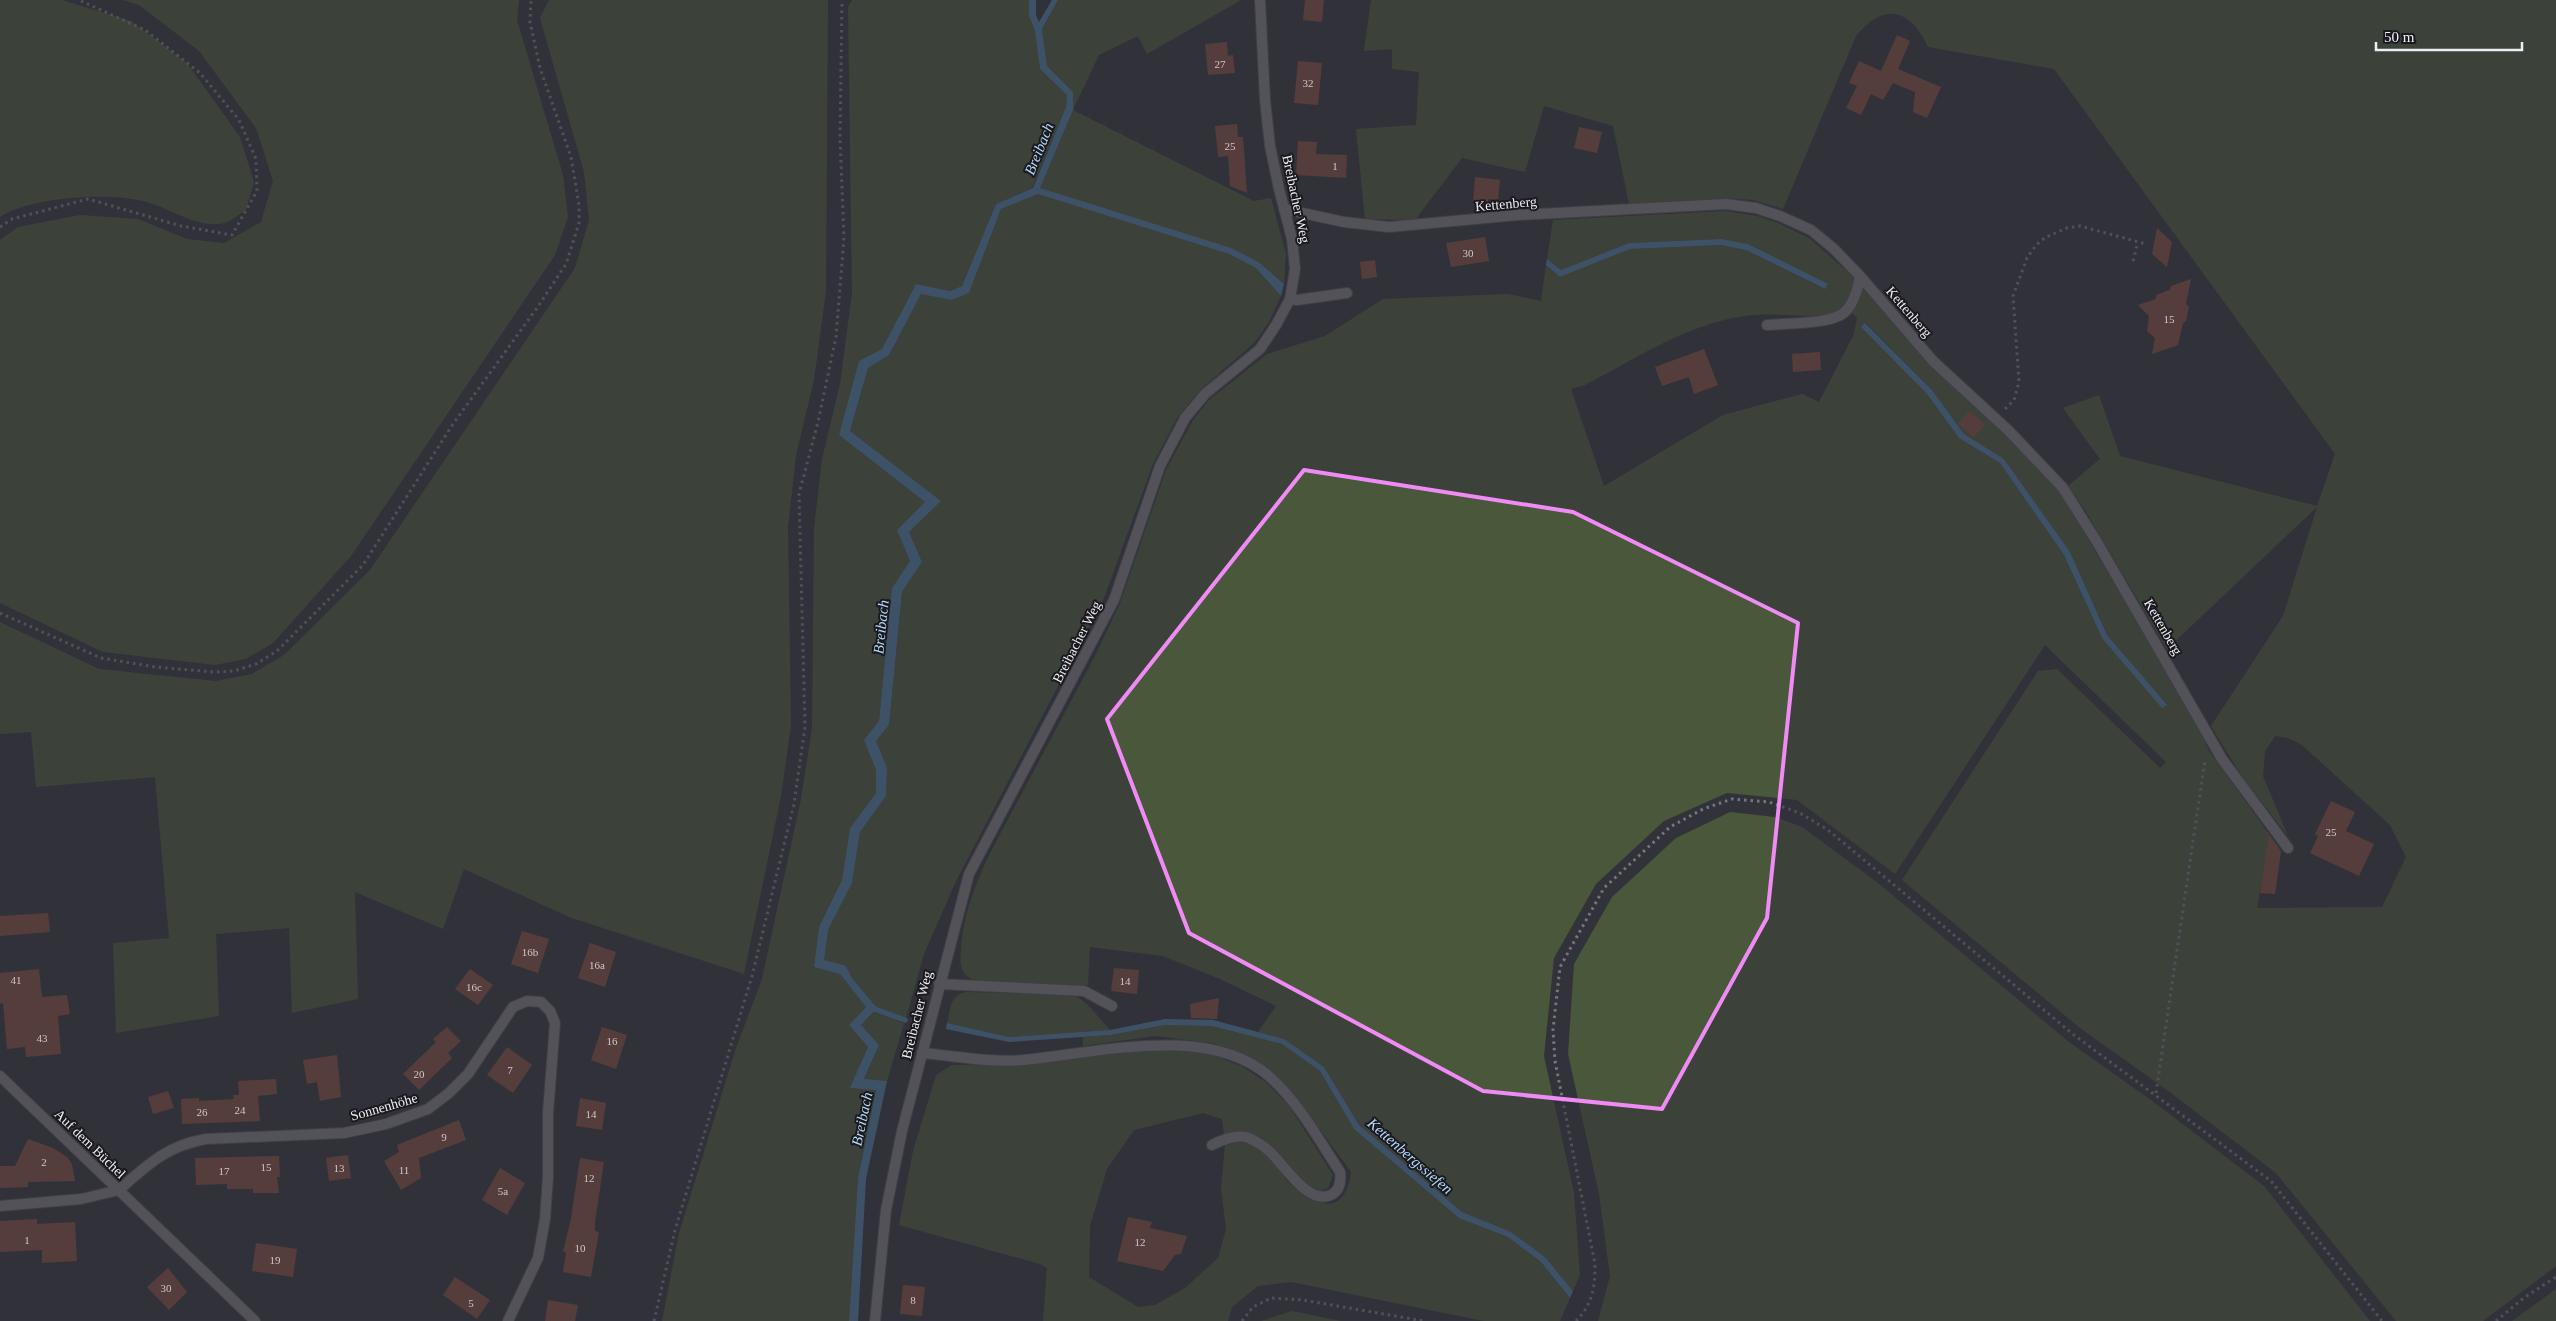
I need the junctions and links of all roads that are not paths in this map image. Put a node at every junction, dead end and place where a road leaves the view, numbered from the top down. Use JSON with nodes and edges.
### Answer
{"nodes":[{"id":1,"x":1260,"y":0,"type":"edge"},
{"id":2,"x":1284,"y":209,"type":"junction"},
{"id":3,"x":1860,"y":276,"type":"junction"},
{"id":4,"x":1347,"y":292,"type":"dead end"},
{"id":5,"x":1290,"y":299,"type":"junction"},
{"id":6,"x":1766,"y":325,"type":"dead end"},
{"id":7,"x":2288,"y":848,"type":"dead end"},
{"id":8,"x":939,"y":984,"type":"junction"},
{"id":9,"x":1112,"y":1006,"type":"dead end"},
{"id":10,"x":922,"y":1053,"type":"junction"},
{"id":11,"x":0,"y":1076,"type":"edge"},
{"id":12,"x":1212,"y":1144,"type":"dead end"},
{"id":13,"x":119,"y":1190,"type":"junction"},
{"id":14,"x":0,"y":1206,"type":"edge"},
{"id":15,"x":255,"y":1321,"type":"edge"},
{"id":16,"x":508,"y":1321,"type":"edge"},
{"id":17,"x":875,"y":1321,"type":"edge"}],
"edges":[{"from":1,"to":2,"type":"street","name":"Breibacher Weg"},
{"from":2,"to":3,"type":"street","name":"Kettenberg"},
{"from":2,"to":5,"type":"street","name":"Breibacher Weg"},
{"from":3,"to":6,"type":"street"},
{"from":3,"to":7,"type":"street","name":"Kettenberg"},
{"from":4,"to":5,"type":"street"},
{"from":5,"to":8,"type":"street","name":"Breibacher Weg"},
{"from":8,"to":9,"type":"street"},
{"from":8,"to":10,"type":"street","name":"Breibacher Weg"},
{"from":10,"to":12,"type":"street"},
{"from":10,"to":17,"type":"street","name":"Breibacher Weg"},
{"from":11,"to":13,"type":"street","name":"Auf dem Büchel"},
{"from":13,"to":14,"type":"street","name":"Auf dem Büchel"},
{"from":13,"to":15,"type":"street"},
{"from":13,"to":16,"type":"street","name":"Sonnenhöhe"}]}
